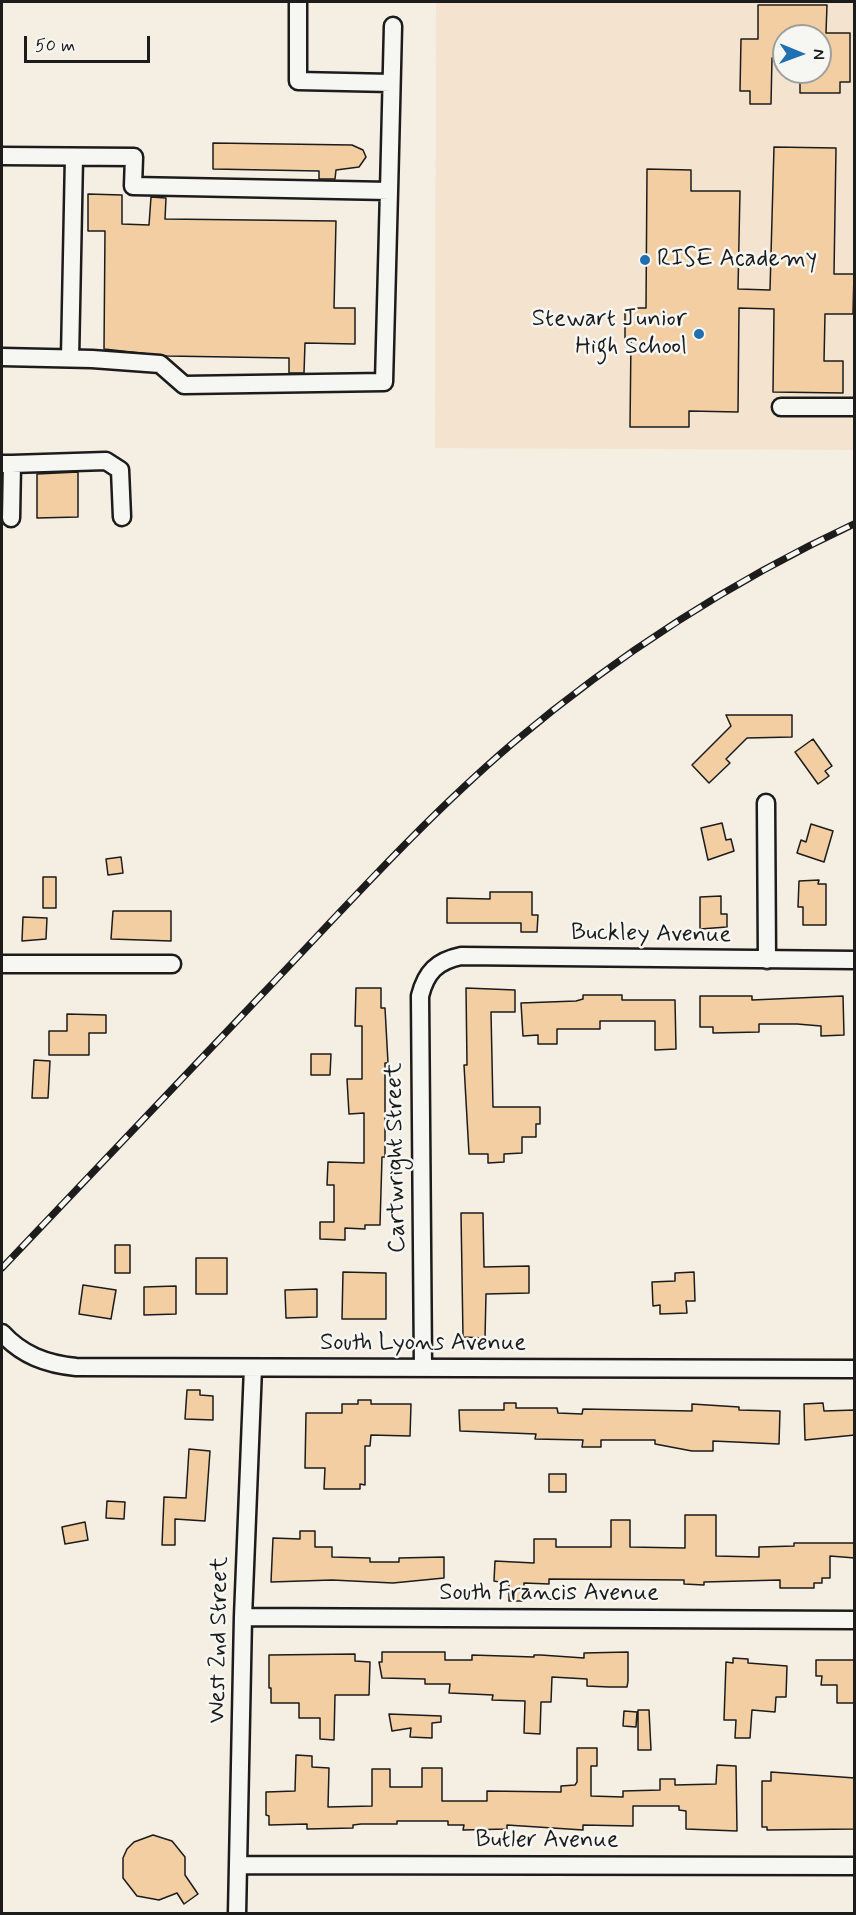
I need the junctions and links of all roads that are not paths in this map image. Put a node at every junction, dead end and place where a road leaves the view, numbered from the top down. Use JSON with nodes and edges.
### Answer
{"nodes":[{"id":1,"x":298,"y":2,"type":"edge"},
{"id":2,"x":393,"y":26,"type":"dead end"},
{"id":3,"x":391,"y":83,"type":"junction"},
{"id":4,"x":2,"y":156,"type":"edge"},
{"id":5,"x":74,"y":157,"type":"junction"},
{"id":6,"x":389,"y":191,"type":"junction"},
{"id":7,"x":2,"y":357,"type":"edge"},
{"id":8,"x":70,"y":358,"type":"junction"},
{"id":9,"x":782,"y":407,"type":"dead end"},
{"id":10,"x":855,"y":407,"type":"edge"},
{"id":11,"x":7,"y":464,"type":"edge"},
{"id":12,"x":122,"y":517,"type":"dead end"},
{"id":13,"x":11,"y":518,"type":"dead end"},
{"id":14,"x":766,"y":803,"type":"dead end"},
{"id":15,"x":447,"y":959,"type":"joint"},
{"id":16,"x":766,"y":960,"type":"junction"},
{"id":17,"x":855,"y":960,"type":"edge"},
{"id":18,"x":2,"y":964,"type":"edge"},
{"id":19,"x":172,"y":964,"type":"dead end"},
{"id":20,"x":2,"y":1333,"type":"edge"},
{"id":21,"x":423,"y":1367,"type":"junction"},
{"id":22,"x":253,"y":1368,"type":"junction"},
{"id":23,"x":855,"y":1369,"type":"edge"},
{"id":24,"x":243,"y":1617,"type":"junction"},
{"id":25,"x":855,"y":1620,"type":"edge"},
{"id":26,"x":239,"y":1865,"type":"junction"},
{"id":27,"x":855,"y":1866,"type":"edge"},
{"id":28,"x":237,"y":1914,"type":"edge"}],
"edges":[{"from":1,"to":3,"type":"street"},
{"from":2,"to":3,"type":"street"},
{"from":3,"to":6,"type":"street"},
{"from":4,"to":5,"type":"street"},
{"from":5,"to":6,"type":"street"},
{"from":5,"to":8,"type":"street"},
{"from":6,"to":8,"type":"street"},
{"from":7,"to":8,"type":"street"},
{"from":9,"to":10,"type":"street"},
{"from":11,"to":12,"type":"street"},
{"from":11,"to":13,"type":"street"},
{"from":14,"to":16,"type":"street"},
{"from":15,"to":16,"type":"street","name":"Buckley Avenue"},
{"from":15,"to":21,"type":"street","name":"Cartwright Street"},
{"from":16,"to":17,"type":"street","name":"Buckley Avenue"},
{"from":18,"to":19,"type":"street"},
{"from":20,"to":22,"type":"street","name":"South Lyons Avenue"},
{"from":21,"to":22,"type":"street","name":"South Lyons Avenue"},
{"from":21,"to":23,"type":"street","name":"South Lyons Avenue"},
{"from":22,"to":24,"type":"street","name":"West 2nd Street"},
{"from":24,"to":25,"type":"street","name":"South Francis Avenue"},
{"from":24,"to":26,"type":"street","name":"West 2nd Street"},
{"from":26,"to":27,"type":"street","name":"Butler Avenue"},
{"from":26,"to":28,"type":"street","name":"West 2nd Street"}]}
